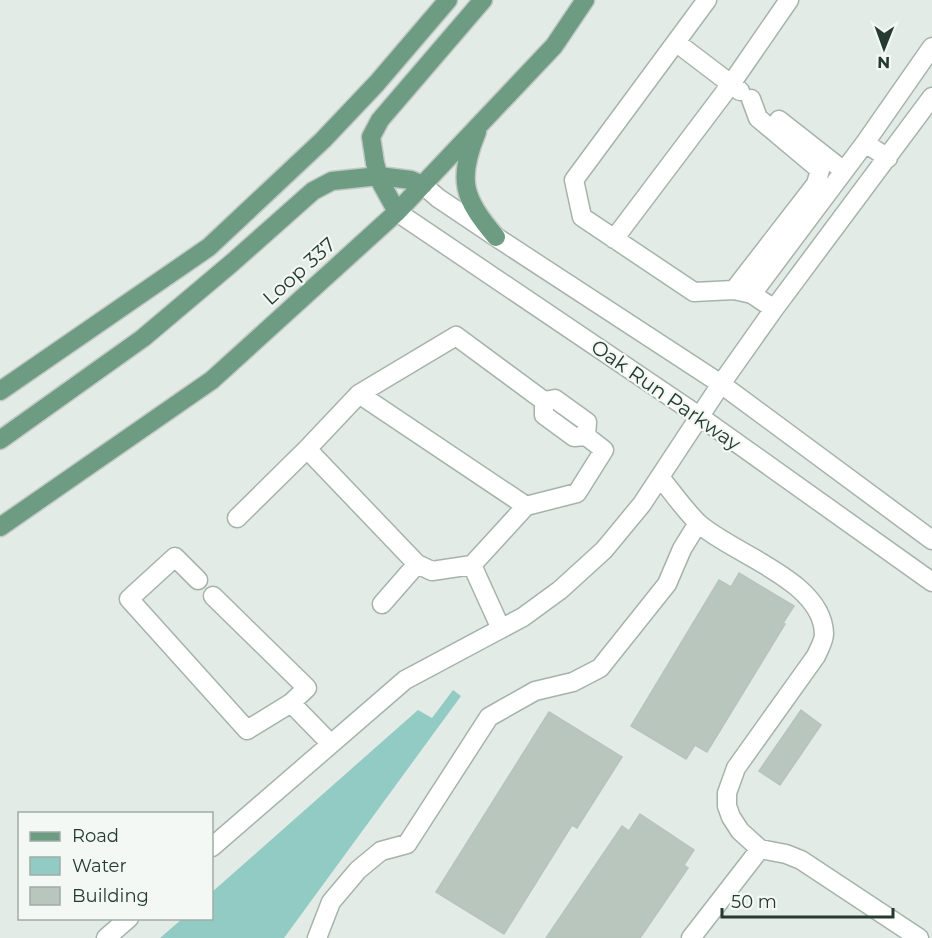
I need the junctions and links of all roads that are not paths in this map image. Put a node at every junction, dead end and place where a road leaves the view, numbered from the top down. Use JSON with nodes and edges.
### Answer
{"nodes":[{"id":1,"x":448,"y":0,"type":"edge"},
{"id":2,"x":483,"y":0,"type":"edge"},
{"id":3,"x":585,"y":0,"type":"edge"},
{"id":4,"x":707,"y":0,"type":"edge"},
{"id":5,"x":789,"y":0,"type":"edge"},
{"id":6,"x":677,"y":43,"type":"junction"},
{"id":7,"x":932,"y":47,"type":"edge"},
{"id":8,"x":731,"y":84,"type":"junction"},
{"id":9,"x":932,"y":97,"type":"edge"},
{"id":10,"x":751,"y":99,"type":"junction"},
{"id":11,"x":482,"y":122,"type":"junction"},
{"id":12,"x":865,"y":143,"type":"junction"},
{"id":13,"x":888,"y":158,"type":"junction"},
{"id":14,"x":844,"y":171,"type":"junction"},
{"id":15,"x":379,"y":176,"type":"junction"},
{"id":16,"x":423,"y":185,"type":"junction"},
{"id":17,"x":397,"y":212,"type":"junction"},
{"id":18,"x":496,"y":237,"type":"junction"},
{"id":19,"x":614,"y":238,"type":"junction"},
{"id":20,"x":743,"y":292,"type":"junction"},
{"id":21,"x":774,"y":309,"type":"junction"},
{"id":22,"x":721,"y":384,"type":"junction"},
{"id":23,"x":0,"y":391,"type":"edge"},
{"id":24,"x":359,"y":394,"type":"junction"},
{"id":25,"x":699,"y":416,"type":"junction"},
{"id":26,"x":0,"y":440,"type":"edge"},
{"id":27,"x":307,"y":449,"type":"junction"},
{"id":28,"x":660,"y":477,"type":"junction"},
{"id":29,"x":526,"y":506,"type":"junction"},
{"id":30,"x":237,"y":518,"type":"dead end"},
{"id":31,"x":698,"y":523,"type":"junction"},
{"id":32,"x":0,"y":527,"type":"edge"},
{"id":33,"x":932,"y":540,"type":"edge"},
{"id":34,"x":417,"y":564,"type":"junction"},
{"id":35,"x":472,"y":565,"type":"junction"},
{"id":36,"x":198,"y":580,"type":"dead end"},
{"id":37,"x":932,"y":582,"type":"edge"},
{"id":38,"x":213,"y":596,"type":"dead end"},
{"id":39,"x":382,"y":604,"type":"dead end"},
{"id":40,"x":501,"y":629,"type":"junction"},
{"id":41,"x":291,"y":703,"type":"junction"},
{"id":42,"x":331,"y":744,"type":"junction"},
{"id":43,"x":213,"y":846,"type":"edge"},
{"id":44,"x":760,"y":849,"type":"junction"},
{"id":45,"x":127,"y":920,"type":"edge"},
{"id":46,"x":106,"y":938,"type":"edge"},
{"id":47,"x":317,"y":938,"type":"edge"},
{"id":48,"x":691,"y":938,"type":"edge"},
{"id":49,"x":919,"y":938,"type":"edge"}],
"edges":[{"from":1,"to":23,"type":"main road"},
{"from":2,"to":15,"type":"main road"},
{"from":3,"to":11,"type":"main road","name":"Loop 337"},
{"from":4,"to":6,"type":"street"},
{"from":5,"to":8,"type":"street"},
{"from":6,"to":8,"type":"street"},
{"from":6,"to":19,"type":"street"},
{"from":7,"to":12,"type":"street"},
{"from":8,"to":10,"type":"street"},
{"from":8,"to":19,"type":"street"},
{"from":9,"to":13,"type":"street"},
{"from":10,"to":14,"type":"street"},
{"from":10,"to":20,"type":"street"},
{"from":11,"to":16,"type":"main road","name":"Loop 337"},
{"from":11,"to":18,"type":"main road"},
{"from":12,"to":13,"type":"street"},
{"from":12,"to":14,"type":"street"},
{"from":13,"to":21,"type":"street"},
{"from":14,"to":20,"type":"street"},
{"from":15,"to":16,"type":"main road"},
{"from":15,"to":17,"type":"main road"},
{"from":15,"to":26,"type":"main road"},
{"from":16,"to":17,"type":"main road","name":"Loop 337"},
{"from":16,"to":18,"type":"street","name":"Oak Run Parkway"},
{"from":17,"to":25,"type":"street","name":"Oak Run Parkway"},
{"from":17,"to":32,"type":"main road","name":"Loop 337"},
{"from":18,"to":22,"type":"street","name":"Oak Run Parkway"},
{"from":19,"to":20,"type":"street"},
{"from":20,"to":21,"type":"street"},
{"from":21,"to":22,"type":"street"},
{"from":22,"to":25,"type":"street"},
{"from":22,"to":33,"type":"street","name":"Oak Run Parkway"},
{"from":24,"to":27,"type":"street"},
{"from":24,"to":29,"type":"street"},
{"from":24,"to":29,"type":"street"},
{"from":25,"to":28,"type":"street"},
{"from":25,"to":37,"type":"street","name":"Oak Run Parkway"},
{"from":27,"to":30,"type":"street"},
{"from":27,"to":34,"type":"street"},
{"from":28,"to":31,"type":"street"},
{"from":28,"to":40,"type":"street"},
{"from":29,"to":35,"type":"street"},
{"from":31,"to":44,"type":"street"},
{"from":31,"to":47,"type":"street"},
{"from":34,"to":35,"type":"street"},
{"from":34,"to":39,"type":"street"},
{"from":35,"to":40,"type":"street"},
{"from":36,"to":41,"type":"street"},
{"from":38,"to":41,"type":"street"},
{"from":40,"to":42,"type":"street"},
{"from":41,"to":42,"type":"street"},
{"from":42,"to":43,"type":"street"},
{"from":44,"to":48,"type":"street"},
{"from":44,"to":49,"type":"street"},
{"from":45,"to":46,"type":"street"}]}
